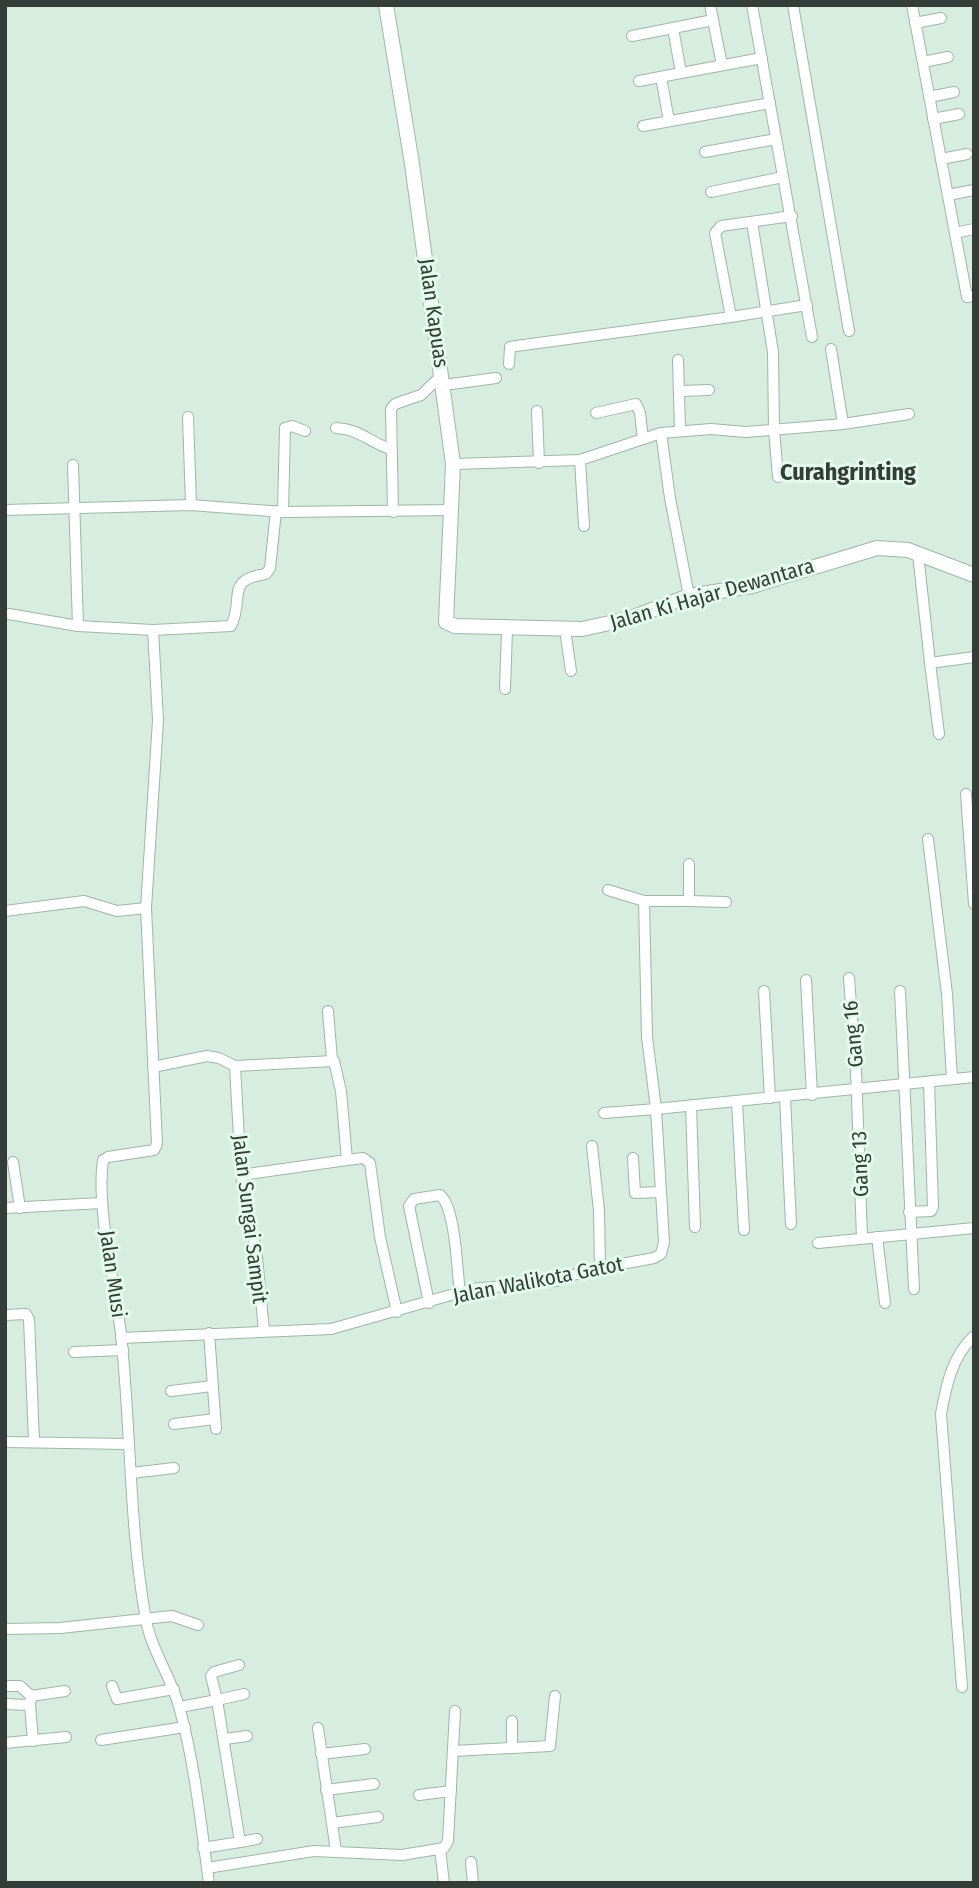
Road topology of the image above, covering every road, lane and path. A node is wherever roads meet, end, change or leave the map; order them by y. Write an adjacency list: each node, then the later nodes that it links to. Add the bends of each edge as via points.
1 (386, 5): 49 (main road, Jalan Kapuas)
2 (710, 5): 7 (street)
3 (752, 5): 12 (street)
4 (793, 5): 43 (street)
5 (912, 5): 8 (street)
6 (941, 18): 8 (street)
7 (713, 20): 9 (street); 14 (street)
8 (915, 23): 13 (street)
9 (673, 28): 10 (street); 15 (street)
10 (632, 36)
11 (948, 57): 13 (street)
12 (762, 58): 14 (street); 20 (street)
13 (923, 62): 19 (street)
14 (722, 65): 15 (street)
15 (681, 73): 16 (street)
16 (661, 77): 17 (street); 23 (street)
17 (639, 81)
18 (954, 92): 19 (street)
19 (929, 97): 22 (street)
20 (770, 103): 23 (street); 25 (street)
21 (959, 114): 22 (street)
22 (933, 119): 28 (street)
23 (669, 121): 24 (street)
24 (643, 126)
25 (776, 139): 26 (street); 29 (street)
26 (705, 152)
27 (967, 155): 28 (street)
28 (941, 159): 32 (street)
29 (783, 177): 31 (street); 33 (street)
30 (974, 190): 32 (street)
31 (711, 192)
32 (948, 195): 36 (street)
33 (792, 216): 34 (street); 40 (street)
34 (752, 222): 41 (street); 42 (street, via 721,226 715,233)
35 (974, 229): 36 (street)
36 (955, 233): 38 (street)
37 (974, 263): 38 (street)
38 (961, 265): 39 (street, via 967,297)
39 (974, 296)
40 (807, 305): 41 (street); 44 (street)
41 (768, 312): 42 (street); 59 (street)
42 (732, 317): 47 (street, via 510,347)
43 (849, 331)
44 (812, 337)
45 (831, 349): 56 (street)
46 (678, 360): 51 (street)
47 (509, 365)
48 (496, 378): 49 (street)
49 (440, 381): 63 (street, via 391,409); 66 (main road, Jalan Kapuas)
50 (709, 390): 51 (street)
51 (680, 391): 58 (street)
52 (537, 411): 65 (street)
53 (596, 412): 62 (street, via 636,404)
54 (909, 414): 56 (street)
55 (188, 417): 69 (street)
56 (843, 424): 59 (street)
57 (336, 428): 63 (street, via 355,429)
58 (680, 430): 59 (street); 61 (street)
59 (774, 430): 68 (street)
60 (305, 431): 73 (street, via 285,428)
61 (661, 433): 62 (street); 78 (street)
62 (643, 439): 64 (street)
63 (390, 449): 74 (street)
64 (580, 460): 65 (street); 75 (street)
65 (539, 463): 66 (street)
66 (453, 464): 72 (main road, Jalan Kapuas)
67 (73, 465): 70 (street)
68 (778, 477)
69 (191, 505): 70 (street); 73 (street)
70 (75, 507): 71 (street); 81 (street)
71 (5, 510)
72 (449, 510): 74 (street); 80 (main road, Jalan Kapuas)
73 (279, 511): 74 (street); 84 (street, via 270,568 239,584 232,626)
74 (393, 512)
75 (584, 526)
76 (918, 554): 77 (main road, Jalan Ki Hajar Dewantara); 78 (main road, Jalan Ki Hajar Dewantara, via 877,548 744,588); 86 (street)
77 (974, 575)
78 (689, 596): 83 (main road, Jalan Ki Hajar Dewantara, via 618,622)
79 (9, 614): 81 (street)
80 (446, 622): 82 (main road, Jalan Ki Hajar Dewantara)
81 (78, 626): 84 (street)
82 (507, 628): 83 (main road, Jalan Ki Hajar Dewantara); 88 (street)
83 (565, 629): 87 (street)
84 (153, 630): 98 (street, Jalan Musi, via 158,720)
85 (974, 657): 86 (street)
86 (930, 663): 89 (street)
87 (571, 671)
88 (506, 689)
89 (939, 734)
90 (966, 794): 97 (street)
91 (928, 839): 109 (street)
92 (689, 864): 95 (street)
93 (608, 890): 94 (street)
94 (644, 901): 95 (street); 118 (street, Jalan Walikota Gatot, via 647,1037)
95 (689, 901): 96 (street)
96 (726, 902)
97 (974, 904)
98 (146, 908): 99 (street, via 117,911 84,901); 107 (street, Jalan Musi)
99 (5, 911)
100 (849, 978): 112 (street, Gang 16)
101 (806, 980): 113 (street)
102 (764, 991): 115 (street)
103 (900, 991): 111 (street)
104 (328, 1011): 105 (street)
105 (332, 1060): 106 (street); 122 (street, via 341,1091)
106 (235, 1066): 107 (street, via 207,1056); 124 (street, Jalan Sungai Sampit)
107 (153, 1067): 126 (street, Jalan Musi, via 157,1144 154,1150 103,1160)
108 (974, 1077): 109 (street)
109 (952, 1079): 110 (street)
110 (929, 1082): 111 (street); 129 (street, via 933,1207 931,1211)
111 (902, 1086): 112 (street); 129 (street)
112 (857, 1090): 113 (street); 136 (street, Gang 13)
113 (812, 1095): 114 (street)
114 (785, 1097): 115 (street); 130 (street)
115 (770, 1098): 116 (street)
116 (737, 1102): 117 (street); 133 (street)
117 (691, 1105): 118 (street); 131 (street)
118 (656, 1110): 119 (street); 125 (street, Jalan Walikota Gatot)
119 (604, 1113)
120 (592, 1146): 138 (street)
121 (633, 1158): 125 (street, via 635,1194)
122 (346, 1160): 124 (street); 143 (street, via 363,1158 370,1163)
123 (13, 1162): 128 (street)
124 (241, 1175): 145 (street, Jalan Sungai Sampit, via 257,1257)
125 (660, 1192): 138 (street, Jalan Walikota Gatot, via 661,1254)
126 (102, 1203): 128 (street); 148 (street, Jalan Musi)
127 (5, 1208): 128 (street)
128 (20, 1208)
129 (909, 1212): 134 (street)
130 (791, 1224)
131 (695, 1227)
132 (974, 1228): 134 (street)
133 (744, 1230)
134 (911, 1233): 135 (street); 139 (street)
135 (877, 1237): 136 (street); 142 (street)
136 (862, 1238): 137 (street)
137 (818, 1243)
138 (600, 1268): 140 (street, Jalan Walikota Gatot, via 556,1281)
139 (914, 1289)
140 (460, 1293): 141 (street, Jalan Walikota Gatot); 141 (street, via 445,1199 440,1195 414,1199 409,1206)
141 (429, 1303): 143 (street, Jalan Walikota Gatot)
142 (885, 1303)
143 (397, 1312): 145 (street, Jalan Walikota Gatot, via 331,1329)
144 (5, 1315): 154 (street, via 26,1314 29,1319)
145 (264, 1331): 146 (street, Jalan Walikota Gatot)
146 (209, 1333): 148 (street, Jalan Walikota Gatot); 151 (street)
147 (974, 1336): 165 (street, via 964,1345 947,1379 941,1413)
148 (121, 1338): 149 (street, Jalan Musi)
149 (122, 1350): 150 (street); 156 (street, Jalan Musi)
150 (74, 1352)
151 (212, 1386): 152 (street); 153 (street, via 215,1424)
152 (171, 1391)
153 (174, 1424)
154 (34, 1441): 155 (street); 156 (street)
155 (5, 1442)
156 (127, 1444): 158 (street, Jalan Musi)
157 (174, 1468): 158 (street)
158 (131, 1473): 159 (street, Jalan Musi)
159 (146, 1620): 160 (street, via 172,1616); 161 (street); 166 (street, Jalan Musi)
160 (198, 1625)
161 (5, 1629)
162 (239, 1665): 170 (street, via 212,1674)
163 (5, 1686): 171 (street, via 20,1686)
164 (111, 1686): 166 (street, via 117,1699)
165 (962, 1687)
166 (174, 1689): 173 (street, Jalan Musi)
167 (65, 1691): 171 (street)
168 (244, 1694): 170 (street)
169 (555, 1696): 184 (street, via 552,1743)
170 (217, 1700): 173 (street); 181 (street)
171 (31, 1701): 172 (street); 182 (street)
172 (5, 1704)
173 (180, 1707): 176 (street, Jalan Musi)
174 (455, 1711): 186 (street)
175 (512, 1721): 184 (street)
176 (185, 1727): 180 (street); 196 (street, Jalan Musi)
177 (318, 1728): 187 (street)
178 (247, 1736): 181 (street)
179 (66, 1737): 182 (street)
180 (101, 1740)
181 (225, 1740): 195 (street)
182 (33, 1741): 183 (street)
183 (5, 1743)
184 (512, 1748): 186 (street)
185 (365, 1749): 187 (street)
186 (453, 1751): 190 (street)
187 (321, 1754): 189 (street)
188 (374, 1784): 189 (street)
189 (326, 1790): 193 (street)
190 (451, 1791): 191 (street); 197 (street, via 448,1841)
191 (419, 1795)
192 (378, 1817): 193 (street)
193 (332, 1823): 198 (street)
194 (257, 1839): 195 (street)
195 (240, 1842): 196 (street)
196 (203, 1848): 200 (street, Jalan Musi)
197 (440, 1849): 198 (street, via 402,1856); 202 (street)
198 (336, 1851): 200 (street)
199 (471, 1862): 203 (street)
200 (207, 1868): 201 (street, Jalan Musi)
201 (209, 1883)
202 (444, 1883)
203 (473, 1883)

